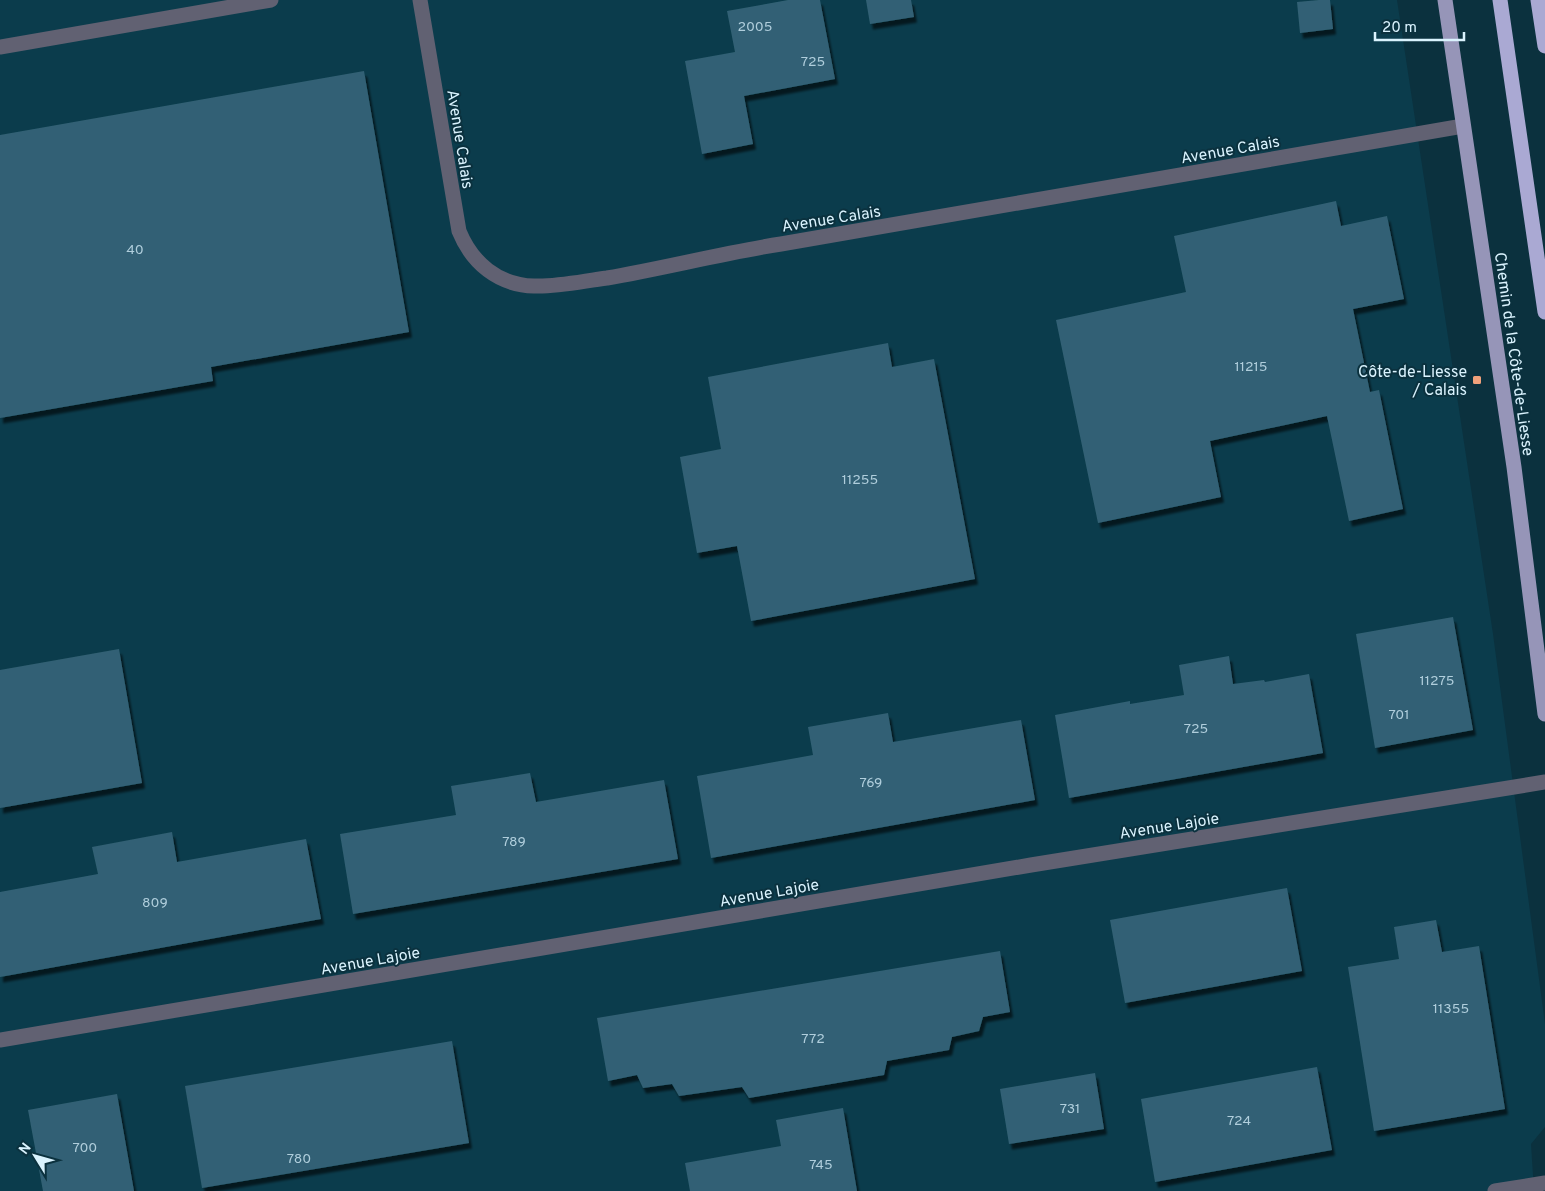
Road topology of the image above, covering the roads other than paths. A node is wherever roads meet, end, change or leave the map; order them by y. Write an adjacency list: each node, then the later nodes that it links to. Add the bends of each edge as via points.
1 (271, 0): 7 (street)
2 (420, 0): 8 (street, Avenue Calais, via 459,231 477,262 494,276 514,284 564,285 727,253)
3 (1445, 0): 8 (main road, Chemin de la Côte-de-Liesse)
4 (1500, 0): 9 (highway)
5 (1538, 0): 6 (highway)
6 (1545, 46)
7 (0, 47)
8 (1464, 126): 10 (main road, Chemin de la Côte-de-Liesse, via 1514,467)
9 (1545, 312)
10 (1545, 714)
11 (1545, 782): 12 (street, Avenue Lajoie, via 1084,856)
12 (0, 1040)
13 (1545, 1183): 14 (street)
14 (1495, 1191)

